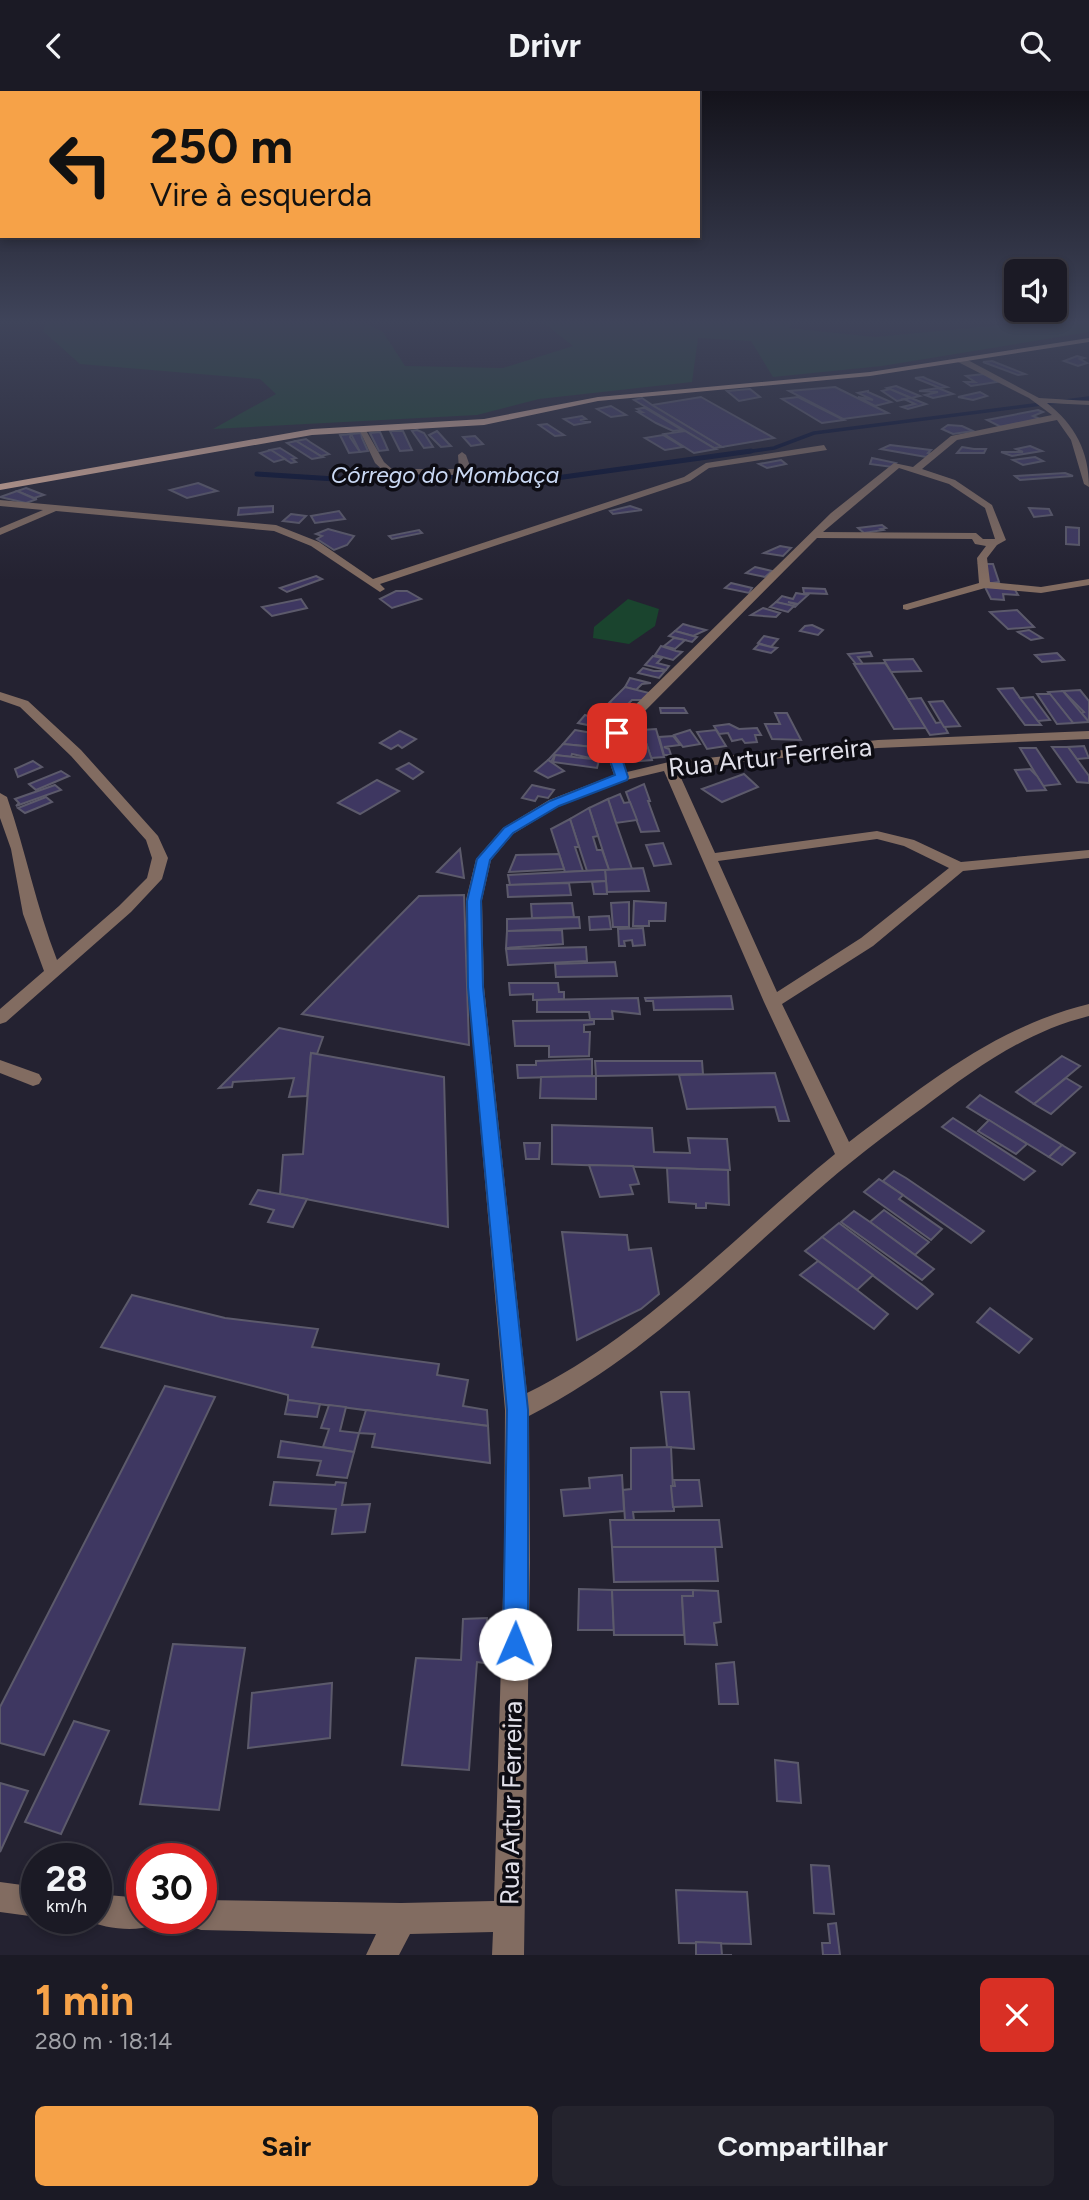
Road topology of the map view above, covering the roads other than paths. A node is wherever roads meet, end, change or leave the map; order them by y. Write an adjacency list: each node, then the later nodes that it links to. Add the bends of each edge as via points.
1 (560, 407): 4 (main road, via 484,422)
2 (1044, 407): 3 (street)
3 (1057, 417): 7 (street, via 954,438); 8 (street, via 1079,449)
4 (361, 429): 6 (street, via 390,473 461,472 466,468); 9 (main road, via 295,435)
5 (824, 448): 11 (street, via 706,466 687,479 377,586 293,533 243,523)
6 (462, 455)
7 (915, 470): 13 (street, via 897,465); 14 (street, via 952,482 989,507 1000,540)
8 (1089, 484)
9 (0, 487)
10 (0, 503): 11 (street)
11 (57, 507): 12 (street)
12 (0, 532)
13 (813, 535): 14 (street, via 976,536 979,542); 21 (street, via 617,733 611,746)
14 (993, 543): 16 (street, via 982,558)
15 (1089, 582): 16 (street, via 1041,590)
16 (985, 585): 17 (street)
17 (907, 607)
18 (0, 696): 26 (street, via 24,704 76,753 153,839 160,858 154,880)
19 (1089, 735): 20 (street, Rua Artur Ferreira, via 878,744)
20 (669, 766): 21 (street, Rua Artur Ferreira); 24 (street)
21 (622, 777): 33 (street, Rua Artur Ferreira, via 554,803 508,831 484,859 474,901 476,987)
22 (0, 797): 26 (street, via 18,849 31,914)
23 (1089, 854): 25 (street)
24 (709, 858): 25 (street, via 877,835 909,843); 27 (street)
25 (959, 867): 27 (street, via 867,942)
26 (53, 972): 29 (street)
27 (773, 1002): 32 (street)
28 (1089, 1010): 32 (street, via 1009,1037)
29 (0, 1018)
30 (0, 1066): 31 (street)
31 (33, 1079)
32 (845, 1155): 33 (street, via 677,1308 555,1394)
33 (517, 1410): 37 (street, Rua Artur Ferreira)
34 (0, 1897): 35 (street)
35 (21, 1900)
36 (217, 1915): 38 (street)
37 (509, 1916): 38 (street); 40 (street, Rua Artur Ferreira)
38 (401, 1919): 39 (street)
39 (382, 1955)
40 (508, 1955)

